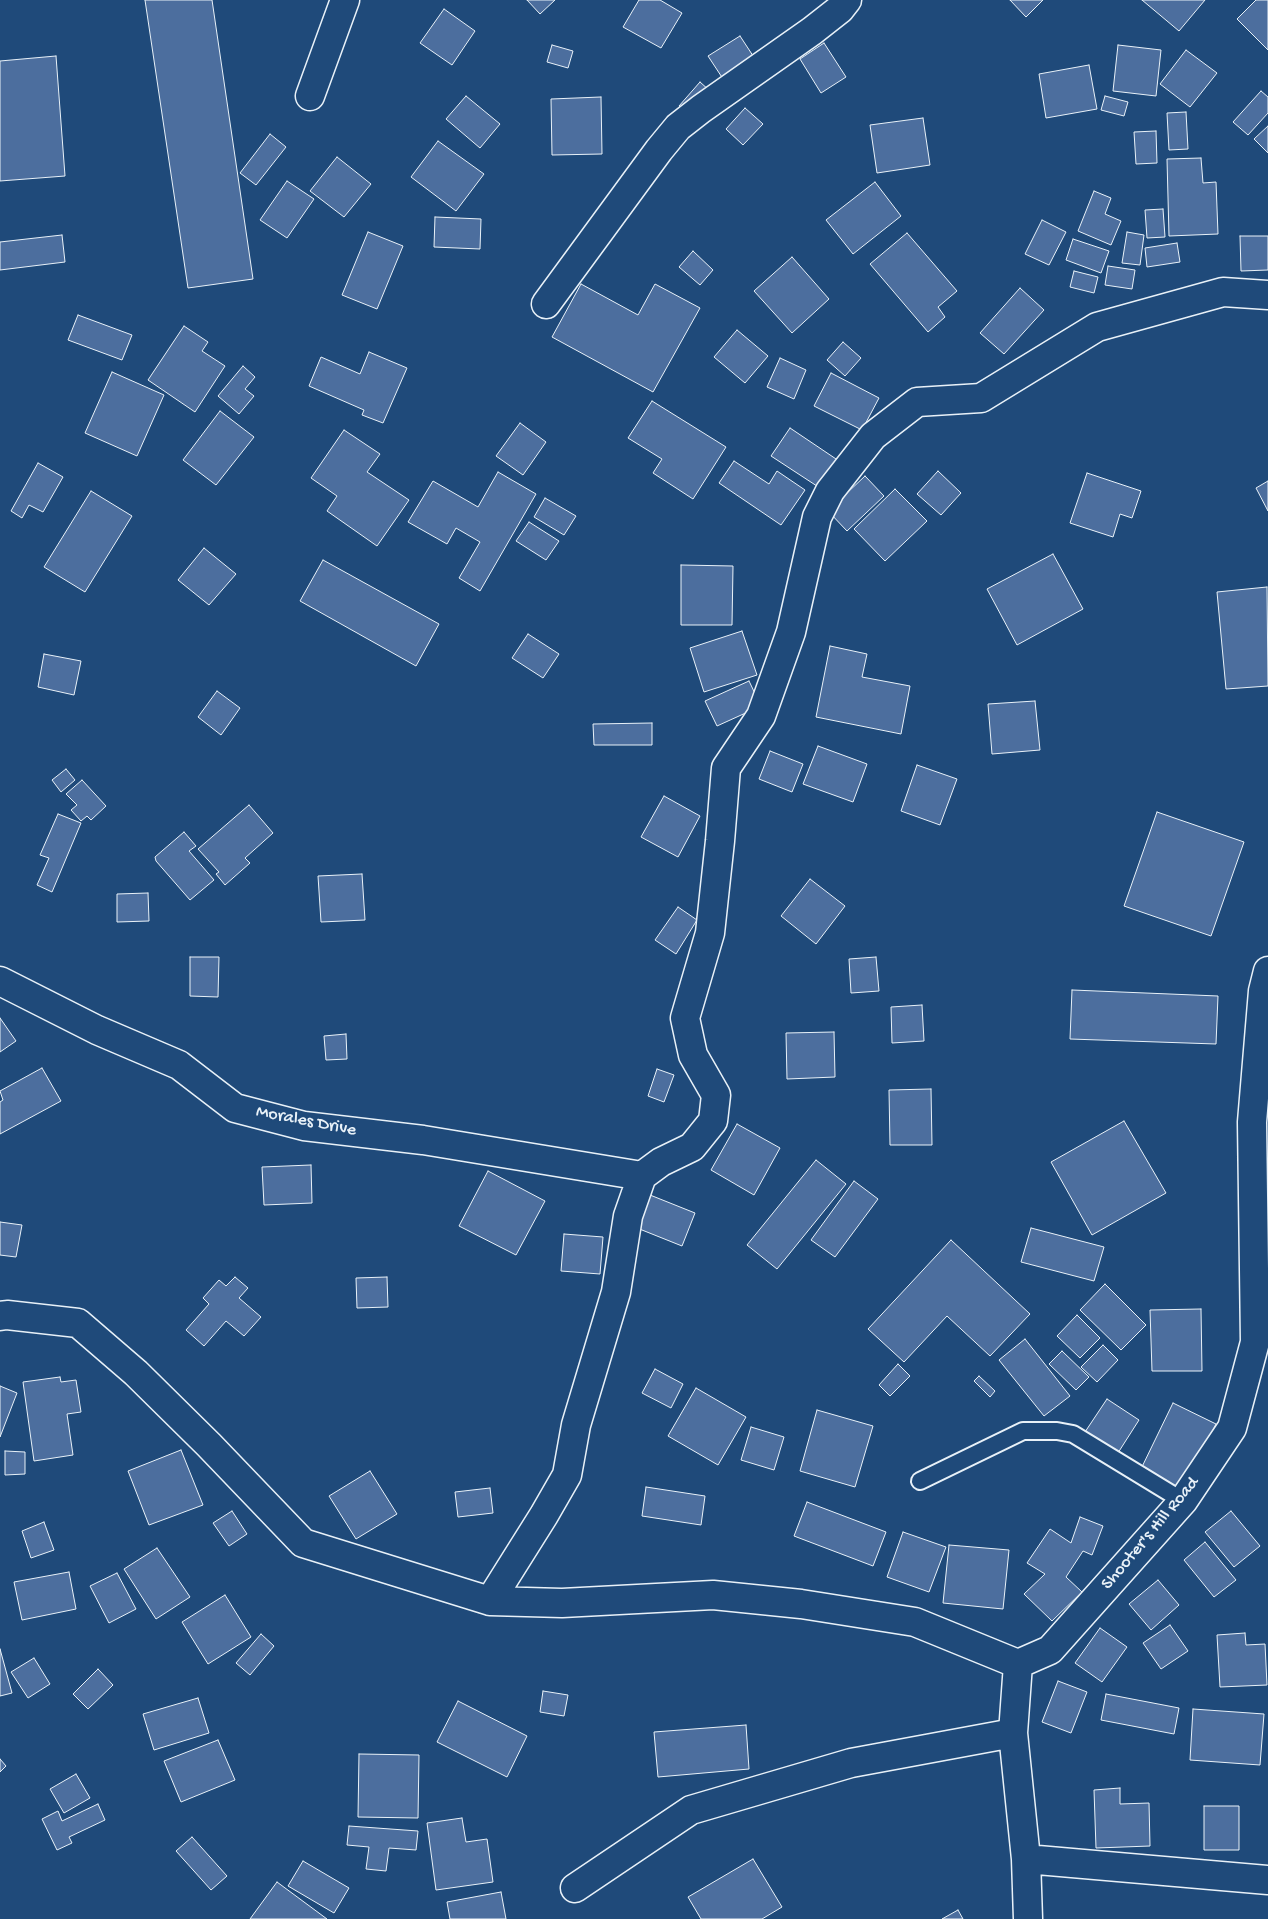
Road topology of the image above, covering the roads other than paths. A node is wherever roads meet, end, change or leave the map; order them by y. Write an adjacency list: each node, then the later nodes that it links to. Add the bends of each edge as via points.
1 (345, 0): 3 (street)
2 (847, 0): 5 (street, via 812,31 678,127)
3 (310, 96)
4 (1268, 295): 9 (street, via 1223,292 1097,327 980,398 918,402 873,436 830,491 817,517 791,632 761,716 726,768 710,932 685,1018 693,1055 716,1095 713,1121 692,1147 661,1162)
5 (546, 304)
6 (1268, 971): 8 (street, Shooter's Hill Road, via 1263,991)
7 (0, 981): 9 (street, Morales Drive, via 96,1030 179,1065 235,1108 304,1126 423,1140)
8 (1260, 1122): 12 (street, Shooter's Hill Road, via 1255,1342 1232,1428)
9 (642, 1176): 13 (street, via 628,1216 616,1292 576,1425 567,1475)
10 (0, 1316): 13 (street, via 78,1323 143,1380 303,1543)
11 (920, 1481): 12 (lane, via 1023,1431 1056,1432 1073,1434)
12 (1183, 1501): 14 (street, Shooter's Hill Road, via 1050,1650)
13 (490, 1601): 14 (street, via 562,1603 713,1595 801,1604 915,1622)
14 (1018, 1664): 15 (street)
15 (1013, 1733): 16 (street); 18 (street, via 851,1763 691,1810)
16 (1026, 1859): 17 (street); 19 (street)
17 (1268, 1880)
18 (575, 1888)
19 (1028, 1919)

